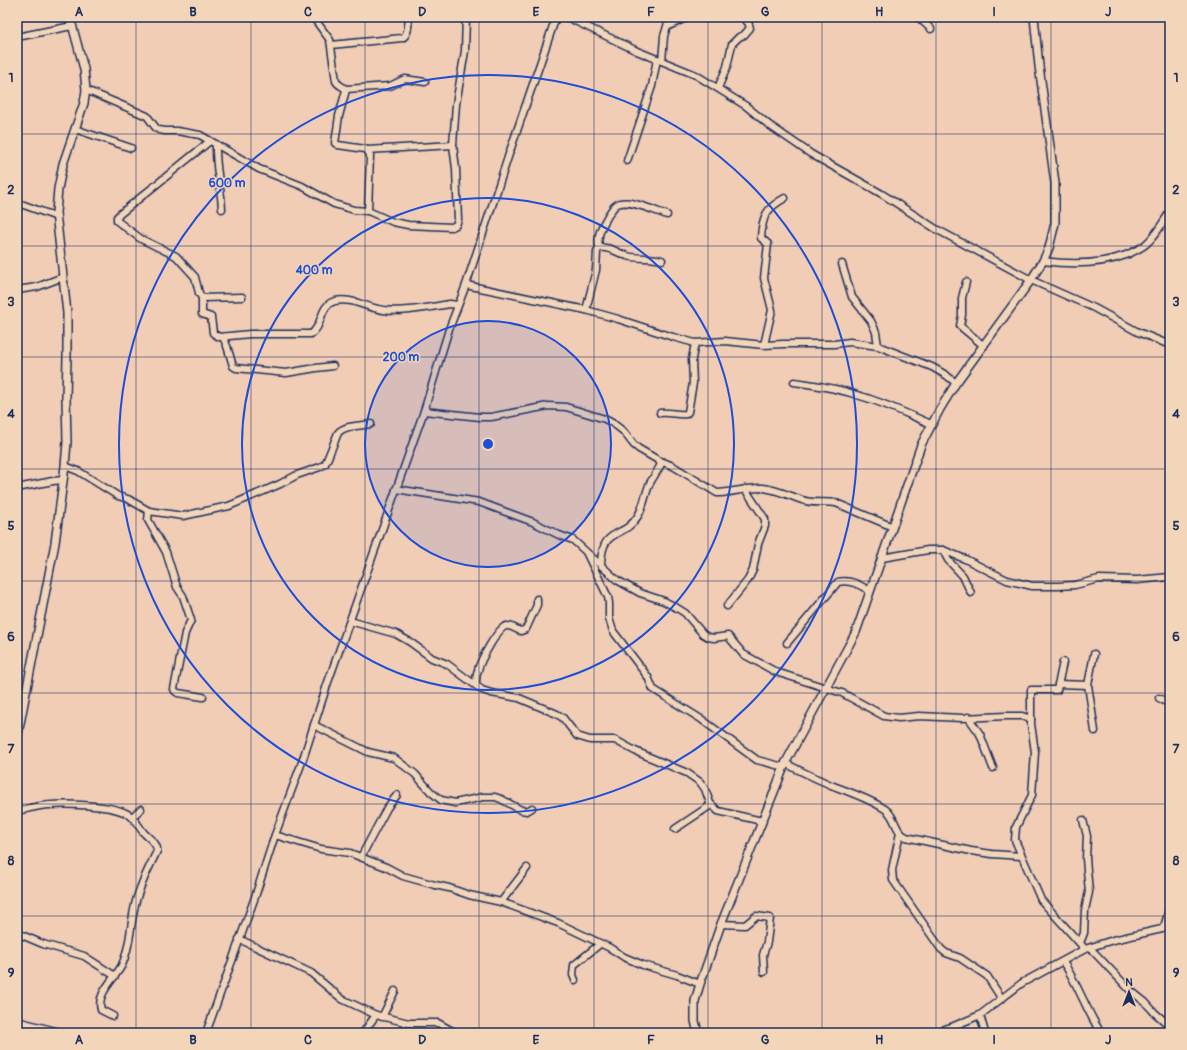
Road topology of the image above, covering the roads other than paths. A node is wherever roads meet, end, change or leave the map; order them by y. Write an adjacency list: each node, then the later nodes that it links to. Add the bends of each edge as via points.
1 (70, 17): 12 (main road)
2 (313, 17): 16 (street, via 328,36)
3 (409, 17): 16 (street, via 407,33 402,38)
4 (466, 17): 24 (street, via 465,51 456,104)
5 (556, 17): 42 (street)
6 (567, 17): 17 (street)
7 (670, 17): 13 (street)
8 (688, 17): 13 (street)
9 (918, 17): 14 (street)
10 (1034, 17): 37 (main road, via 1056,204 1053,236)
11 (745, 20): 19 (street, via 750,28 732,44 727,67)
12 (72, 26): 15 (street); 21 (main road, via 84,69)
13 (667, 26): 17 (street)
14 (931, 29)
15 (17, 37)
16 (331, 45): 20 (street, via 336,81)
17 (660, 60): 19 (street, via 696,75); 27 (street)
18 (425, 82): 20 (street, via 405,79 390,86)
19 (718, 88): 40 (street, via 811,154 936,228)
20 (346, 89): 26 (street, via 338,116 335,143)
21 (86, 90): 22 (main road); 23 (street, via 147,116 159,130 200,135)
22 (75, 129): 25 (street); 34 (main road, via 63,164 58,189)
23 (213, 142): 30 (street, via 222,193); 31 (street, via 259,169 302,186 334,204); 45 (street, via 117,218 119,223 141,240 176,256 195,277)
24 (453, 145): 26 (street); 31 (street, via 458,212 456,225 408,225 393,222)
25 (131, 148)
26 (368, 150): 31 (street)
27 (626, 161)
28 (785, 198): 50 (street, via 773,205 764,215 762,227 761,238 768,244 764,278 772,310)
29 (17, 204): 34 (street)
30 (222, 209)
31 (368, 211)
32 (1170, 212): 37 (street, via 1154,235 1138,250 1092,264)
33 (667, 215): 35 (street, via 627,202 618,204 612,209 598,236)
34 (57, 217): 39 (main road)
35 (600, 248): 36 (street, via 636,258); 47 (street, via 597,252 596,270)
36 (662, 260)
37 (1043, 261): 40 (main road)
38 (842, 264): 52 (street, via 852,296 876,332)
39 (63, 277): 43 (street, via 37,287); 62 (main road, via 67,313)
40 (1031, 280): 51 (street); 53 (main road)
41 (966, 282): 53 (street, via 960,326)
42 (466, 285): 46 (street); 47 (street)
43 (17, 290)
44 (242, 297): 45 (street)
45 (202, 298): 48 (street, via 202,314 211,317 213,333 217,337)
46 (458, 305): 48 (street, via 391,311 353,302 335,301 325,309 316,330 310,334 250,334); 57 (street)
47 (586, 310): 49 (street)
48 (223, 337): 54 (street, via 234,368 286,372)
49 (695, 342): 50 (street, via 725,341); 58 (street, via 692,359 693,383 688,412 683,415)
50 (764, 345): 52 (street, via 850,342)
51 (1170, 345)
52 (878, 346): 56 (street, via 932,367)
53 (984, 346): 56 (main road)
54 (333, 366)
55 (794, 382): 60 (street, via 856,394)
56 (956, 384): 60 (main road)
57 (424, 411): 61 (street, via 491,417 548,406 566,407 614,424 639,449); 65 (street)
58 (660, 413)
59 (370, 424): 67 (street, via 340,430 325,464 320,467 229,506 183,516)
60 (931, 424): 68 (main road, via 921,445)
61 (662, 462): 66 (street, via 717,493); 72 (street, via 650,484 638,516 630,526 615,533 604,546)
62 (65, 466): 63 (main road); 67 (street)
63 (63, 480): 64 (street); 93 (main road, via 54,543)
64 (17, 487)
65 (396, 489): 70 (street, via 467,499 489,505 573,540); 78 (street)
66 (745, 489): 68 (street, via 766,488 808,502 836,503); 77 (street, via 765,519 765,526 758,544 753,570)
67 (149, 511): 86 (street, via 148,520 170,560 177,587 183,596 191,620 184,633 174,689 178,693)
68 (893, 527): 71 (main road)
69 (943, 550): 71 (street); 73 (street, via 1007,580 1032,586 1058,586 1100,579); 75 (street, via 948,560 963,576)
70 (586, 553): 72 (street); 94 (street, via 608,597 609,618 613,631 648,677 653,689 701,719 757,760)
71 (882, 558): 74 (main road)
72 (601, 564): 85 (street, via 626,586 681,610 703,634 714,638 728,636 743,654 776,672)
73 (1170, 578)
74 (870, 591): 79 (street, via 849,581 838,582); 85 (main road, via 856,632)
75 (971, 593)
76 (537, 600): 83 (street, via 526,629 521,631 506,626 500,631 482,659 477,671)
77 (727, 606)
78 (350, 621): 83 (street, via 396,634 432,658 447,664); 91 (street)
79 (787, 643)
80 (1094, 654): 84 (street)
81 (1063, 662): 82 (street)
82 (1058, 684): 84 (street); 90 (street, via 1057,690 1031,690)
83 (476, 685): 97 (street, via 491,694 519,698 557,714 582,739 615,740 687,773 700,782)
84 (1088, 685): 92 (street)
85 (826, 688): 89 (street, via 842,693 890,717); 94 (main road)
86 (203, 697)
87 (1159, 698): 88 (street)
88 (1170, 704)
89 (968, 718): 90 (street, via 1022,716); 95 (street, via 980,734)
90 (1031, 719): 107 (street, via 1035,747 1032,794 1015,834)
91 (314, 725): 98 (street, via 368,752 394,758 415,774 441,800 455,803 495,797 521,810 527,811); 106 (street)
92 (1095, 731)
93 (17, 739)
94 (785, 765): 103 (main road); 105 (street, via 854,793 886,810)
95 (993, 768)
96 (397, 795): 108 (street, via 387,808)
97 (711, 805): 103 (street, via 723,813); 104 (street)
98 (532, 808)
99 (141, 809): 101 (street)
100 (17, 811): 101 (street, via 36,807 87,805 115,809)
101 (132, 817): 122 (street, via 157,848 135,904 127,954)
102 (1083, 820): 117 (street, via 1087,836 1089,892 1084,933)
103 (762, 821): 112 (main road)
104 (675, 829)
105 (900, 833): 107 (street, via 906,837 971,851); 126 (street, via 892,870 893,880 941,949 987,976)
106 (275, 835): 108 (street, via 321,849); 116 (street)
107 (1021, 856): 117 (street, via 1041,900)
108 (361, 857): 110 (street, via 403,876 450,888 469,896)
109 (528, 868): 110 (street)
110 (501, 902): 118 (street, via 558,923)
111 (1170, 906): 114 (street)
112 (721, 924): 121 (street, via 745,925 756,916 770,918 763,955); 124 (main road)
113 (1170, 927): 114 (street)
114 (1162, 929): 119 (street, via 1113,940)
115 (17, 933): 122 (street, via 84,956)
116 (239, 939): 129 (street, via 311,973 342,999); 133 (street)
117 (1080, 943): 119 (street)
118 (600, 944): 123 (street, via 574,965); 124 (street, via 624,958)
119 (1088, 949): 120 (street); 131 (street)
120 (1063, 962): 126 (street, via 1022,983); 139 (street)
121 (764, 972)
122 (115, 976): 128 (street, via 106,988 100,1005 101,1010)
123 (575, 980)
124 (700, 984): 136 (main road, via 694,1011)
125 (395, 991): 129 (street)
126 (1002, 999): 127 (street)
127 (980, 1015): 137 (street, via 936,1032); 138 (street)
128 (113, 1016)
129 (379, 1016): 134 (street); 135 (street, via 409,1023 438,1023)
130 (17, 1021): 132 (street)
131 (1170, 1026)
132 (56, 1030)
133 (206, 1033)
134 (363, 1033)
135 (456, 1033)
136 (698, 1033)
137 (923, 1033)
138 (985, 1033)
139 (1101, 1033)

